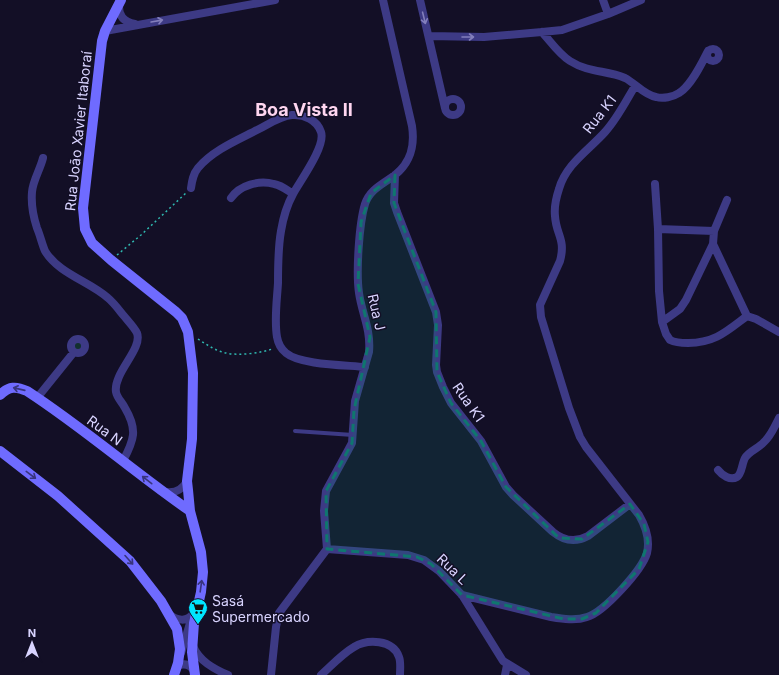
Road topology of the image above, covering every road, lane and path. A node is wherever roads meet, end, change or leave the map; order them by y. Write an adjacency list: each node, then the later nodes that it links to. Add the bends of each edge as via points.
1 (276, 0): 8 (street, one-way to 1)
2 (383, 0): 16 (street, Rua J, via 413,134 412,151)
3 (420, 0): 11 (street, one-way to 11)
4 (603, 0): 7 (street)
5 (641, 0): 7 (street)
6 (120, 1): 8 (street, via 119,12 122,18); 9 (street, Rua João Xavier Itaboraí)
7 (608, 14): 10 (street, via 562,30)
8 (138, 25): 9 (street)
9 (105, 31): 25 (street, Rua João Xavier Itaboraí, via 83,213 85,230 92,243)
10 (542, 32): 11 (street, one-way to 10, via 484,37); 13 (street, via 560,52 579,66 616,75)
11 (429, 36): 14 (street)
12 (708, 51): 13 (street, via 687,87 680,93 656,98)
13 (635, 86): 43 (street, Rua K1, via 609,128 568,170 562,180 554,210 562,242 562,255 539,308 578,433)
14 (445, 108)
15 (42, 158): 39 (street, via 33,184 31,203 45,250 55,263 109,299 137,334 135,346 116,386 118,397 134,428 132,444)
16 (395, 175): 32 (street, Rua J, via 371,193 361,222 358,284 370,338 370,352); 43 (street, Rua K1, via 394,203 438,318 436,365 440,380 451,402 481,441 506,487 559,538 570,541 588,536)
17 (655, 184): 22 (street)
18 (191, 188): 19 (street, via 197,169 214,154 278,120 297,115 312,120 321,130 322,137 310,168); 25 (path)
19 (293, 194): 20 (street, via 275,184 261,183 238,189); 30 (street, via 283,220 280,240 276,328)
20 (231, 198)
21 (727, 200): 23 (street)
22 (658, 229): 23 (street); 27 (street)
23 (714, 231): 24 (street)
24 (713, 244): 26 (street); 27 (street, via 686,300 680,309)
25 (111, 260): 29 (street, Rua João Xavier Itaboraí, via 176,312 185,324)
26 (747, 316): 27 (street, via 713,340 695,343 670,340); 28 (street)
27 (662, 322)
28 (779, 332)
29 (189, 336): 30 (path, via 226,353 260,352); 41 (street, Rua João Xavier Itaboraí, via 193,373 192,439)
30 (280, 346): 32 (street, via 286,354 301,360)
31 (74, 352): 34 (street)
32 (365, 367): 37 (street, Rua J, via 355,400)
33 (0, 396): 34 (street, Rua N, one-way to 33, via 15,387 9,388)
34 (37, 398): 39 (street, Rua N)
35 (779, 418): 40 (street, via 764,442 747,455 737,477 725,477)
36 (295, 432): 37 (lane)
37 (353, 435): 45 (street, Rua J, via 349,450 326,491 324,511)
38 (0, 452): 49 (street, one-way to 49, via 58,496 122,553)
39 (123, 461): 42 (street, Rua N, one-way to 39)
40 (718, 470)
41 (187, 481): 42 (street, via 184,487 177,491); 44 (street, Rua João Xavier Itaboraí)
42 (160, 490): 44 (street, Rua N)
43 (630, 504): 46 (street, Rua K1, via 640,515 647,534 644,562 614,597 589,617 564,619)
44 (190, 511): 47 (street, Rua João Xavier Itaboraí, one-way to 44, via 202,563)
45 (327, 549): 46 (street, Rua L, via 417,557 431,564); 56 (street, via 279,613)
46 (462, 595): 52 (street, Rua L)
47 (198, 602): 48 (street); 50 (street, Rua João Xavier Itaboraí)
48 (193, 614): 49 (street, via 183,620); 50 (street)
49 (170, 616): 50 (street); 53 (street, via 179,635)
50 (190, 646): 51 (street); 53 (street); 54 (street, Rua João Xavier Itaboraí); 54 (street)
51 (206, 663): 54 (street, via 198,664); 55 (street)
52 (505, 663): 59 (street); 60 (street)
53 (177, 665): 54 (street, via 186,664)
54 (194, 671)
55 (228, 675)
56 (271, 675)
57 (321, 675): 58 (street, via 349,650 361,644 375,642 388,644 397,652)
58 (400, 675)
59 (505, 675)
60 (526, 675)

